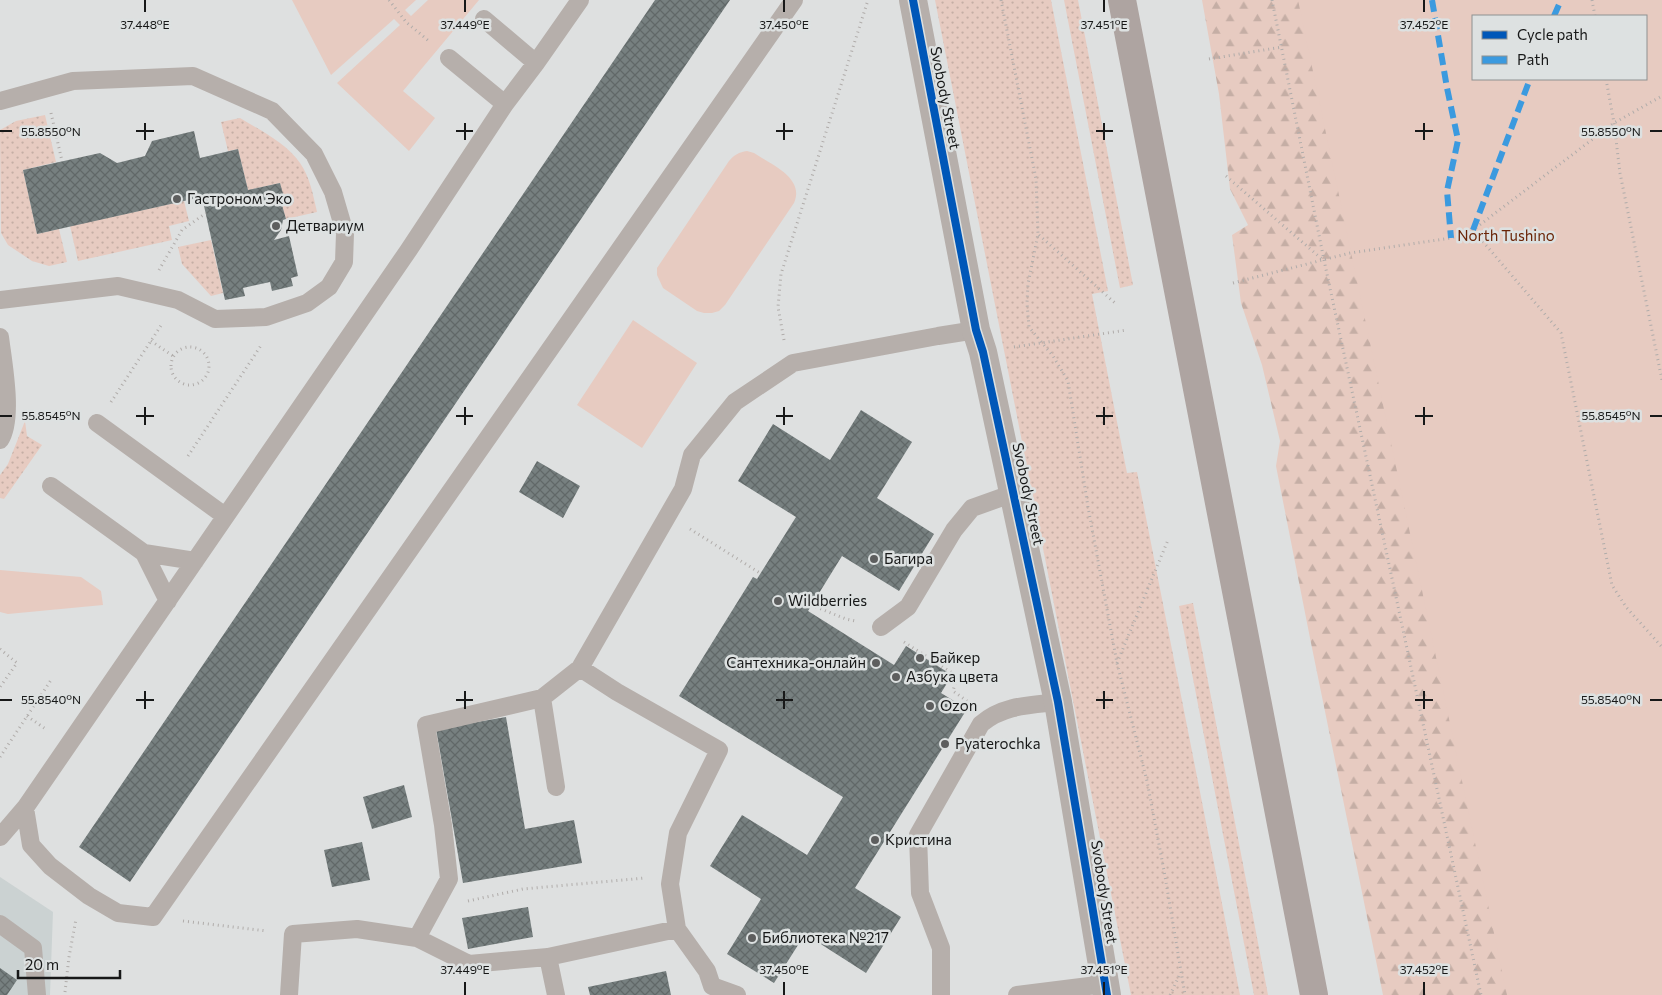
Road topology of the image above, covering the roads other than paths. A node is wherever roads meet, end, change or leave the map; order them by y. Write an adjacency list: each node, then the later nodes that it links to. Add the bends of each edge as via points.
1 (580, 0): 7 (lane)
2 (794, 0): 26 (lane, via 153,917 118,913 89,896 50,866 31,845)
3 (912, 0): 11 (street, Svobody Street)
4 (1122, 0): 40 (main road)
5 (484, 20): 7 (lane)
6 (449, 58): 9 (lane)
7 (536, 63): 9 (lane)
8 (0, 101): 10 (lane, via 73,81 193,76 272,111 314,154 333,192 345,233 344,262 329,287 307,303 266,317 215,318 178,300 118,286)
9 (505, 104): 17 (lane)
10 (0, 300)
11 (976, 330): 16 (street, Svobody Street, via 984,352); 22 (lane, via 794,364 735,402 692,455 683,489)
12 (0, 338): 14 (lane, via 7,405 4,434)
13 (97, 423): 17 (lane)
14 (0, 440)
15 (51, 486): 18 (lane)
16 (1014, 492): 21 (lane, via 972,508 954,530 908,607); 24 (street, Svobody Street)
17 (225, 516): 19 (lane)
18 (144, 553): 19 (lane); 20 (lane)
19 (195, 561): 20 (lane)
20 (168, 601): 26 (lane)
21 (881, 627)
22 (580, 668): 23 (lane); 29 (lane, via 719,750 678,833 670,884)
23 (542, 698): 25 (lane); 30 (lane, via 426,725 449,879)
24 (1058, 702): 33 (street, Svobody Street); 38 (lane, via 1012,708 990,716 980,724 918,836 920,894 941,948)
25 (556, 787)
26 (25, 808): 27 (lane)
27 (0, 837)
28 (0, 924): 34 (lane, via 34,948)
29 (677, 929): 31 (lane); 32 (lane, via 707,971)
30 (417, 938): 31 (lane, via 469,964); 35 (lane, via 357,929 292,934)
31 (548, 957): 36 (lane)
32 (713, 990): 37 (lane)
33 (1106, 990): 39 (lane)
34 (37, 995)
35 (289, 995)
36 (556, 995)
37 (736, 995)
38 (941, 995)
39 (1017, 995)
40 (1314, 995)

